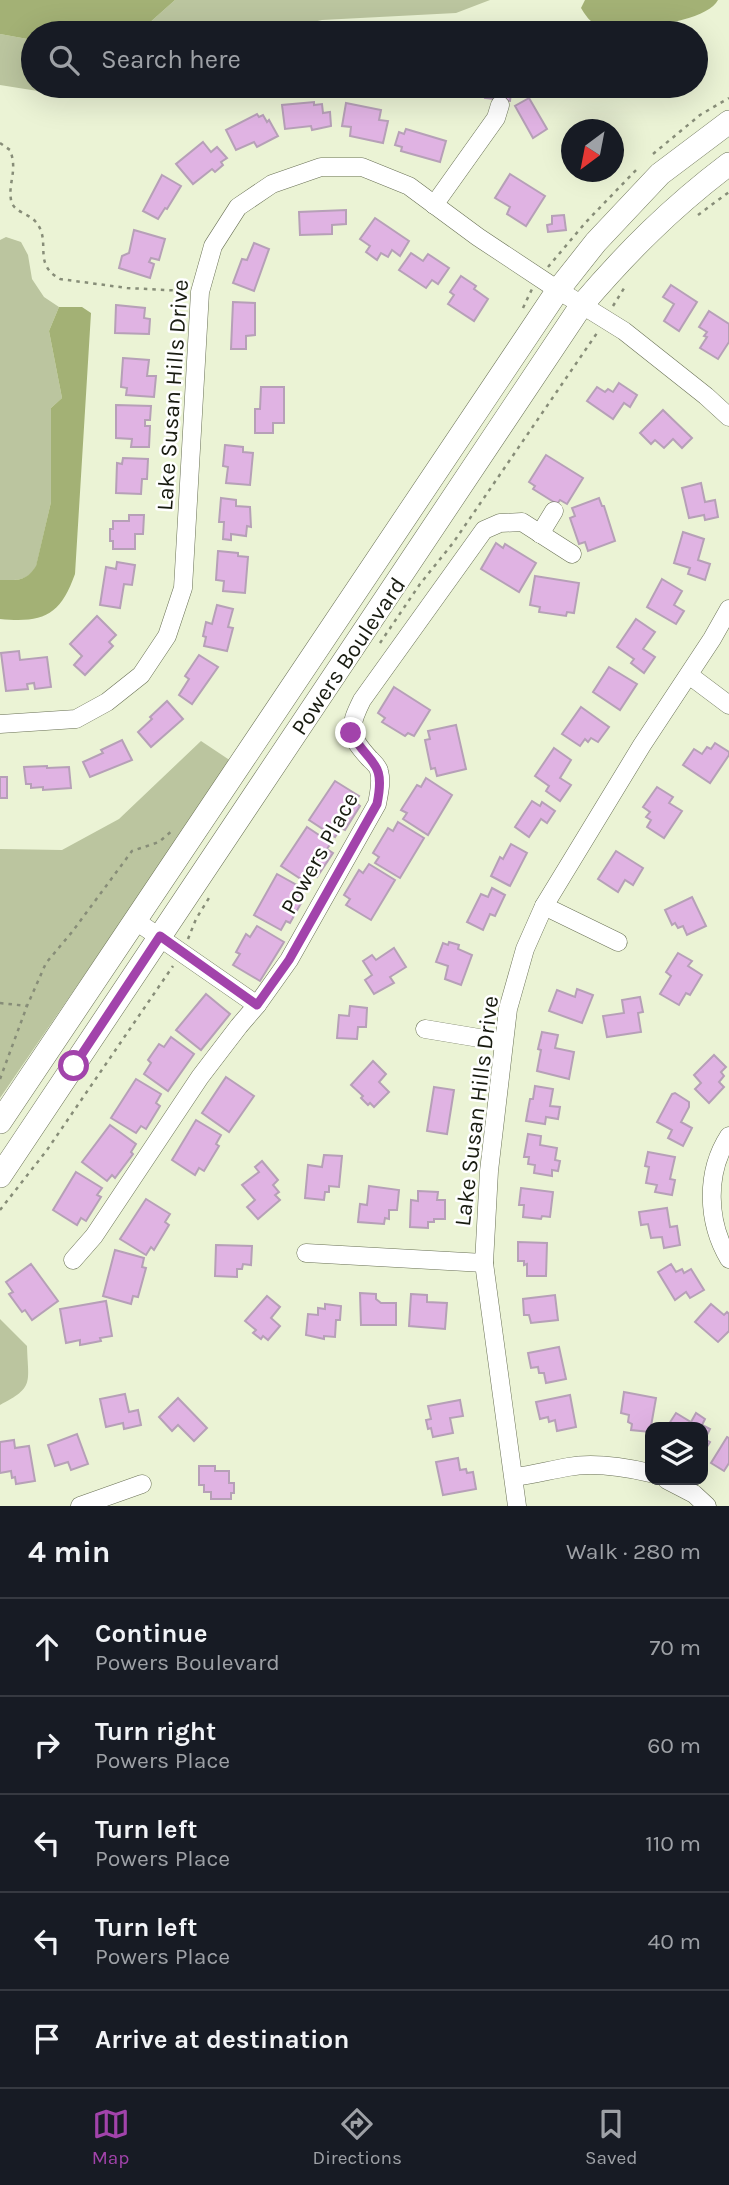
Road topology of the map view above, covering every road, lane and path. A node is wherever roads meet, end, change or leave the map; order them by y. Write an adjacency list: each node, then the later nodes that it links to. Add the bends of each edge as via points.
1 (500, 104): 5 (street, via 496,118)
2 (729, 122): 6 (main road, Powers Boulevard, via 660,174)
3 (0, 143): 7 (path, via 10,150 15,165 11,201 40,229 45,265 52,275 127,288)
4 (729, 164): 8 (main road, Powers Boulevard, via 630,250)
5 (435, 205): 6 (street, Lake Susan Hills Drive); 7 (street, Lake Susan Hills Drive, via 409,186 362,167 321,167 272,184 238,207 213,246)
6 (558, 290): 8 (street, Lake Susan Hills Drive); 18 (main road, Powers Boulevard)
7 (200, 292): 16 (street, Lake Susan Hills Drive, via 183,588 167,636 141,675 76,719)
8 (581, 306): 9 (street, Lake Susan Hills Drive, via 624,331); 19 (main road, Powers Boulevard)
9 (729, 417)
10 (554, 511): 11 (street)
11 (540, 534): 12 (street, Powers Place); 22 (street, Powers Place, via 522,522 500,523 484,530 362,700 351,733 379,768 377,804 289,960)
12 (572, 554)
13 (729, 609): 14 (street, Lake Susan Hills Drive)
14 (689, 675): 15 (street); 17 (street, Lake Susan Hills Drive)
15 (729, 705)
16 (0, 724)
17 (544, 906): 20 (street); 25 (street, Lake Susan Hills Drive, via 525,949)
18 (136, 921): 19 (street); 26 (main road, Powers Boulevard)
19 (160, 936): 22 (street); 28 (main road, Powers Boulevard)
20 (618, 942)
21 (0, 1003): 23 (path)
22 (257, 1005): 30 (street, Powers Place, via 200,1077 94,1236)
23 (27, 1006)
24 (425, 1029): 25 (street)
25 (503, 1042): 32 (street, Lake Susan Hills Drive)
26 (0, 1122)
27 (729, 1136): 31 (street, via 717,1161 712,1217)
28 (0, 1176)
29 (306, 1253): 32 (street)
30 (73, 1259)
31 (729, 1259)
32 (484, 1263): 34 (street, Lake Susan Hills Drive)
33 (645, 1472): 34 (street, via 570,1466)
34 (513, 1477): 38 (street, Lake Susan Hills Drive)
35 (142, 1484): 37 (street)
36 (677, 1485): 39 (street)
37 (80, 1506)
38 (517, 1506)
39 (707, 1506)

